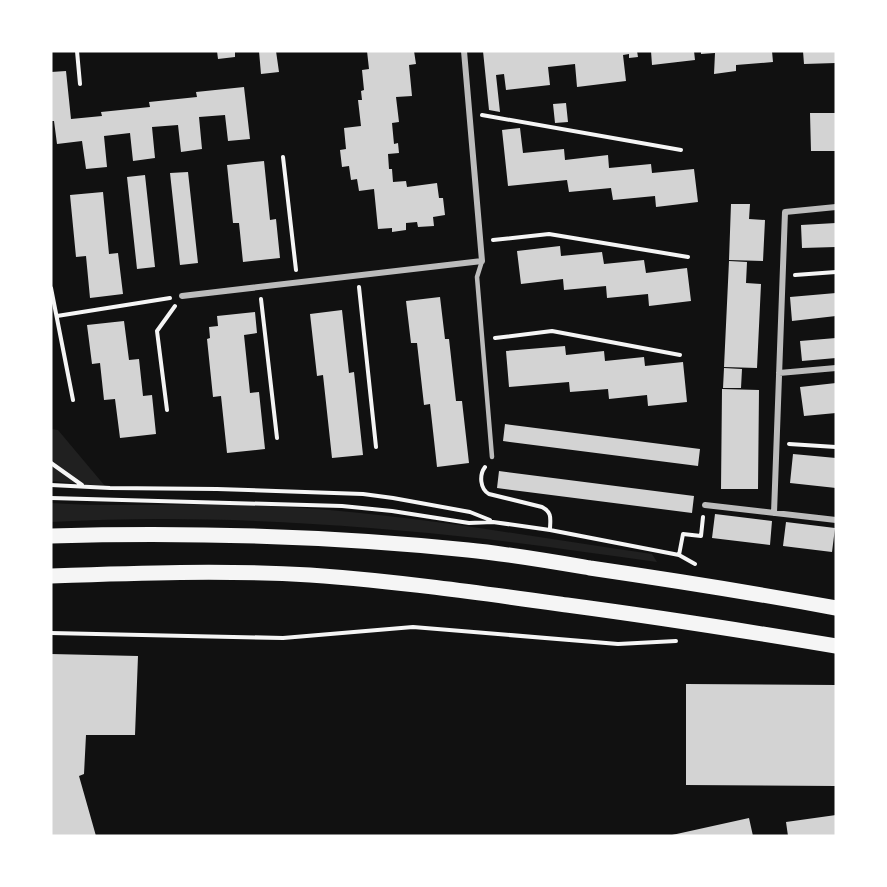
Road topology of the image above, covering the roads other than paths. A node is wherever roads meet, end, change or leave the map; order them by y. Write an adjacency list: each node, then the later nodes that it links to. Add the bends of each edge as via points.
1 (464, 51): 3 (street)
2 (836, 207): 6 (street, via 784,212)
3 (482, 261): 4 (street); 7 (lane, via 477,277)
4 (182, 296)
5 (836, 368): 6 (street)
6 (779, 373): 9 (street)
7 (492, 457)
8 (705, 505): 9 (street)
9 (774, 513): 10 (street)
10 (836, 520)
11 (51, 536): 13 (main road, via 238,536 471,550)
12 (51, 576): 14 (main road, via 219,572 332,577 498,595)
13 (836, 608)
14 (836, 646)

